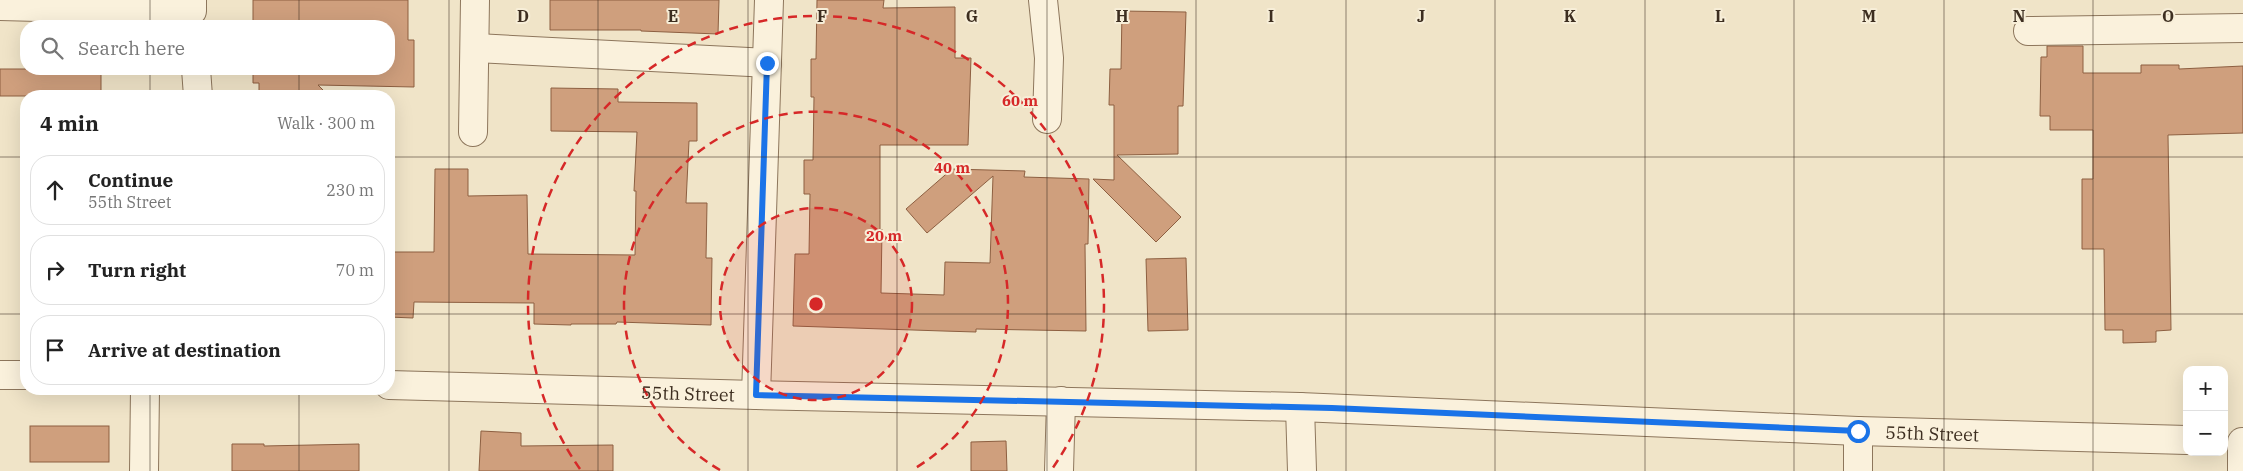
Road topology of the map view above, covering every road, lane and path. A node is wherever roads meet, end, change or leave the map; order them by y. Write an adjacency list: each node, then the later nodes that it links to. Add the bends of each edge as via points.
1 (475, 0): 8 (street)
2 (769, 0): 9 (street)
3 (1043, 0): 12 (street, via 1048,58)
4 (0, 6): 5 (street)
5 (192, 12)
6 (2243, 28): 7 (street)
7 (2028, 31)
8 (476, 48): 9 (street); 13 (street)
9 (767, 63): 18 (street)
10 (196, 75): 11 (street)
11 (198, 90)
12 (1047, 119)
13 (473, 132)
14 (0, 374): 15 (street)
15 (20, 375)
16 (395, 385): 18 (street, 55th Street)
17 (145, 395): 24 (street)
18 (756, 395): 19 (street, 55th Street)
19 (1061, 401): 20 (street, 55th Street); 25 (street)
20 (1300, 407): 21 (street, 55th Street); 26 (street)
21 (1858, 431): 22 (street, 55th Street); 27 (street)
22 (2183, 440)
23 (2236, 441): 28 (street)
24 (144, 471)
25 (1059, 471)
26 (1302, 471)
27 (1858, 471)
28 (2242, 471)

